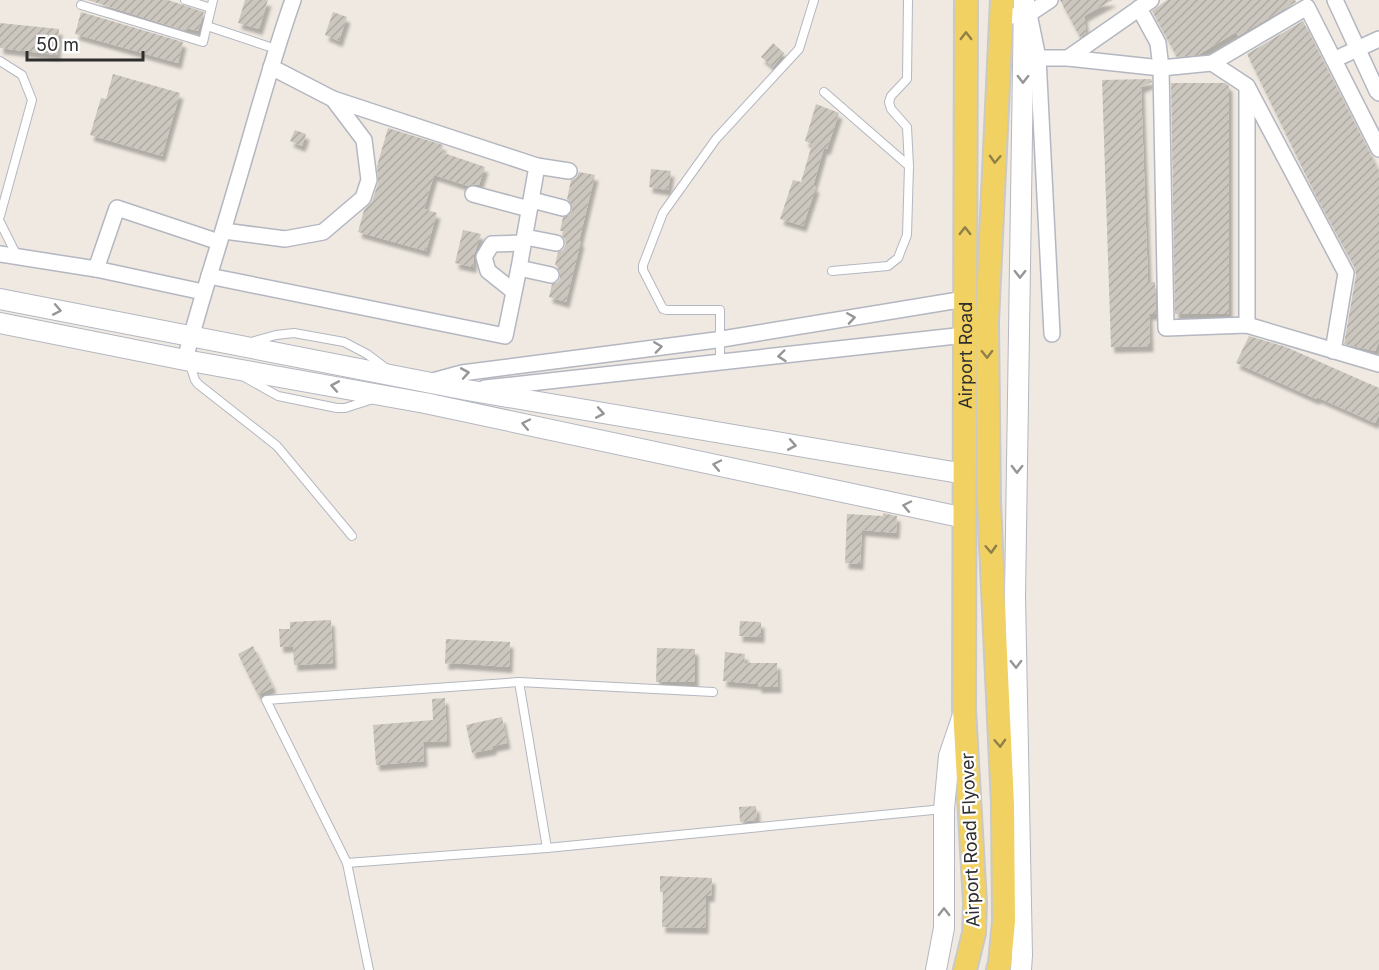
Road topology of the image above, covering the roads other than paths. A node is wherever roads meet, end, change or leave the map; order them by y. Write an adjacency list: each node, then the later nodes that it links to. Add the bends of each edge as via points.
1 (185, 0): 9 (lane)
2 (293, 0): 15 (street)
3 (814, 0): 57 (lane, via 799,49 716,139 663,213 643,265 663,309 720,310)
4 (908, 0): 31 (lane, via 907,79 889,102 907,126)
5 (966, 0): 51 (main road, Airport Road, one-way to 5)
6 (1050, 0): 12 (street)
7 (1314, 0): 17 (street)
8 (1335, 0): 16 (street)
9 (212, 4): 13 (lane)
10 (1145, 4): 19 (street); 23 (street, via 1158,43)
11 (81, 5): 13 (lane, via 202,42)
12 (1016, 9): 18 (street); 78 (main road, one-way to 78, via 987,322 989,503 1003,806 1004,921); 79 (street, one-way to 79, via 1015,597)
13 (207, 26): 15 (lane)
14 (1379, 39): 16 (street)
15 (276, 49): 22 (street)
16 (1357, 49): 17 (street); 26 (street)
17 (1342, 56): 28 (street)
18 (1038, 58): 19 (street); 54 (street)
19 (1068, 58): 23 (street)
20 (0, 61): 36 (lane, via 22,75 33,100)
21 (1212, 63): 23 (street); 24 (street); 29 (street, via 1307,7)
22 (271, 67): 27 (street); 38 (street)
23 (1161, 68): 53 (street, via 1166,328)
24 (1247, 86): 53 (street); 58 (street, via 1346,273)
25 (824, 92): 31 (lane)
26 (1379, 93)
27 (333, 99): 30 (street); 38 (street, via 364,140 369,180 363,198 322,232 285,239)
28 (1379, 131)
29 (1379, 148)
30 (537, 166): 32 (street); 34 (street)
31 (909, 166): 45 (lane, via 908,229 898,258 883,267)
32 (569, 171)
33 (473, 194): 34 (street)
34 (531, 205): 35 (street); 39 (street)
35 (563, 208)
36 (0, 216)
37 (0, 222): 42 (lane)
38 (221, 237): 44 (street, via 117,208); 47 (street)
39 (524, 240): 40 (street); 43 (street); 48 (street, via 492,244 484,257 488,271)
40 (556, 243)
41 (0, 254): 42 (street)
42 (18, 257): 44 (street)
43 (519, 268): 46 (street); 48 (street)
44 (96, 269): 49 (street)
45 (832, 271)
46 (551, 275)
47 (210, 276): 48 (street, via 504,336); 49 (street)
48 (513, 291)
49 (203, 292): 55 (street)
50 (0, 299): 55 (street, one-way to 55)
51 (965, 299): 56 (main road, Airport Road); 57 (street, one-way to 51)
52 (0, 323): 59 (street)
53 (1247, 325): 58 (street)
54 (1052, 334)
55 (192, 335): 59 (street); 62 (street)
56 (965, 335): 60 (street, one-way to 60); 66 (main road, Airport Road)
57 (720, 339): 60 (lane); 62 (street, one-way to 57, via 462,373)
58 (1333, 351): 61 (street)
59 (187, 360): 64 (street, one-way to 59); 68 (lane, via 198,384 277,446)
60 (720, 362): 63 (street)
61 (1379, 364)
62 (429, 382): 63 (street); 64 (street)
63 (466, 390): 65 (street); 66 (street, one-way to 66)
64 (425, 403): 65 (street)
65 (462, 411): 67 (street, one-way to 65)
66 (965, 474): 67 (main road, Airport Road)
67 (964, 518): 71 (main road, Airport Road)
68 (352, 537)
69 (519, 682): 70 (lane); 73 (lane); 74 (lane, via 266,700)
70 (713, 692)
71 (964, 709): 72 (street, via 949,756); 77 (main road, Airport Road Flyover, via 975,903 974,933)
72 (944, 809): 73 (lane); 76 (street, one-way to 72, via 944,928)
73 (547, 848): 74 (lane)
74 (347, 863): 75 (lane)
75 (369, 970)
76 (936, 970)
77 (965, 970)
78 (998, 970)
79 (1021, 970)

